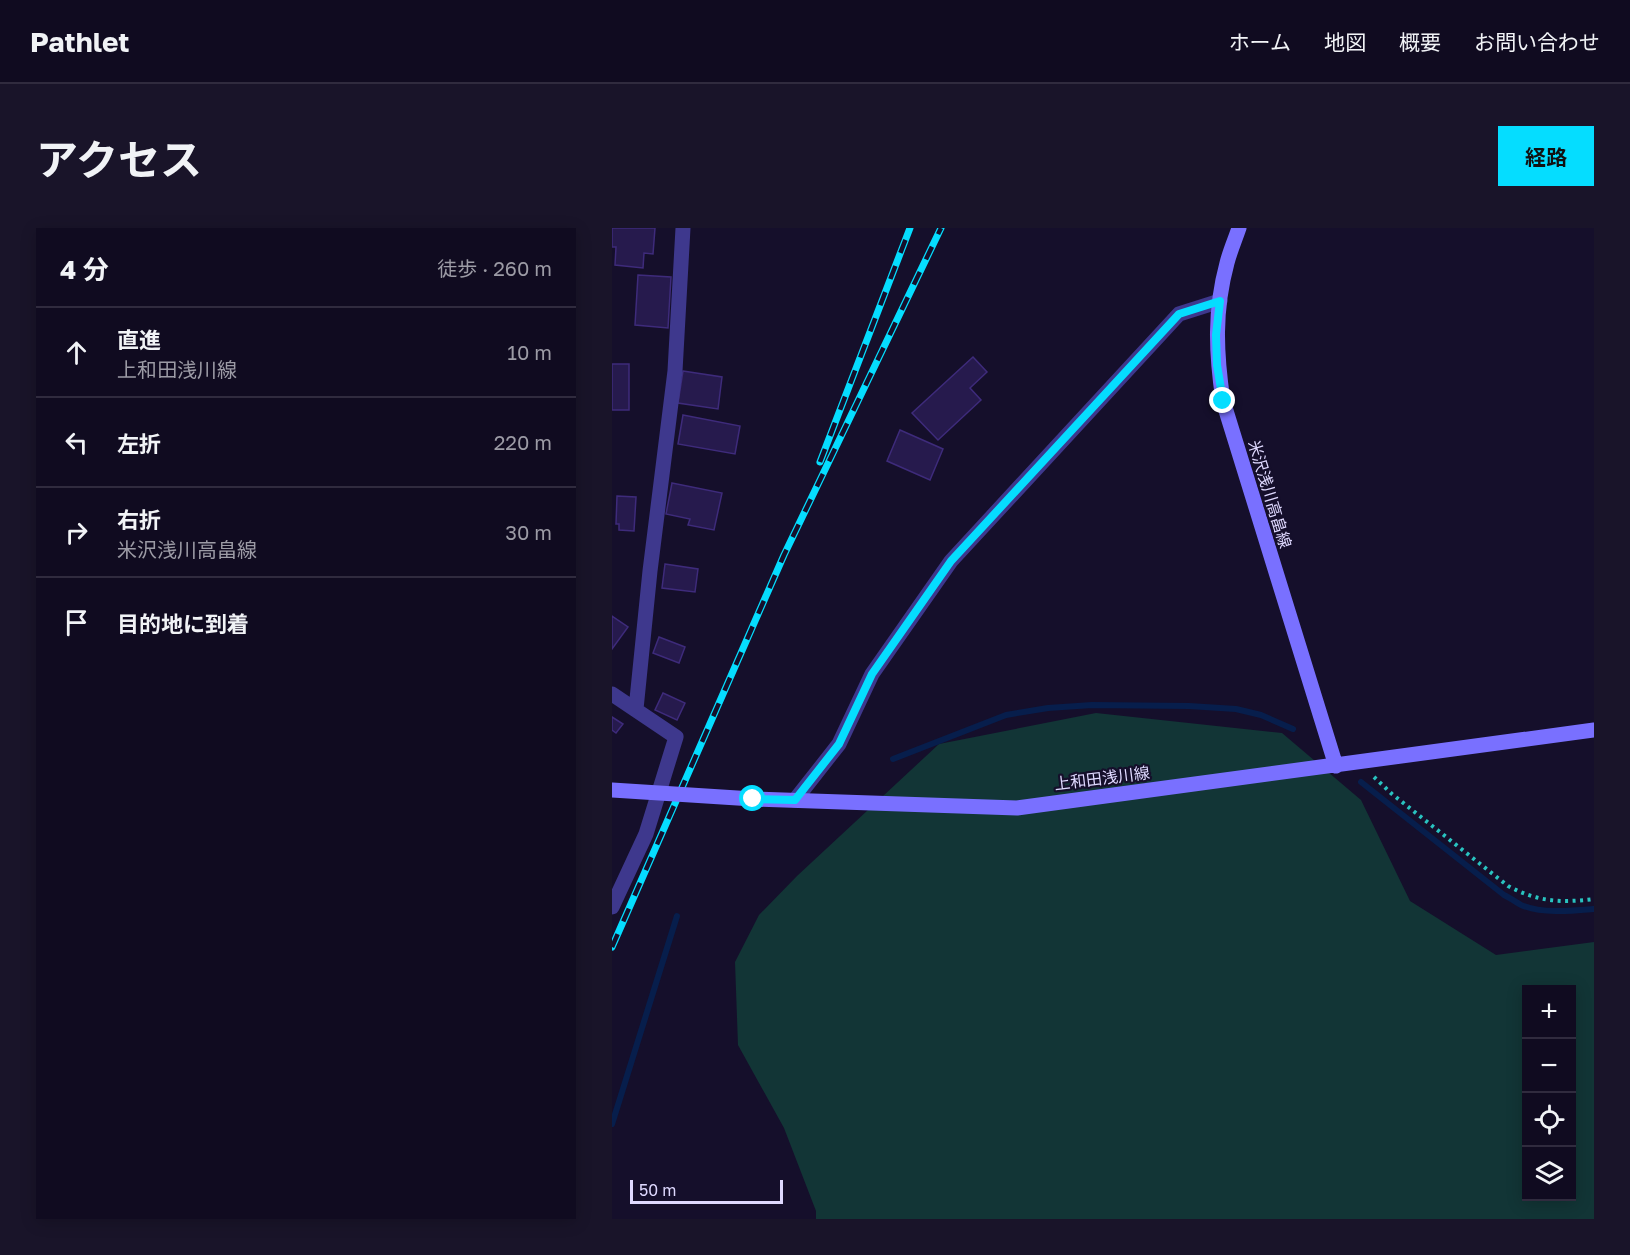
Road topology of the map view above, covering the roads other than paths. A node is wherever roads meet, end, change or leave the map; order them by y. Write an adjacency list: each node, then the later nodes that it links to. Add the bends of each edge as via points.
1 (683, 228): 5 (street, via 675,371)
2 (1239, 228): 3 (main road, 米沢浅川高畠線, via 1227,262)
3 (1220, 301): 7 (main road, 米沢浅川高畠線, via 1216,335 1223,401); 9 (street, via 1179,314 951,561 872,674 839,744)
4 (612, 694): 5 (street)
5 (636, 710): 10 (street, via 676,737 646,834)
6 (1594, 730): 7 (main road, 上和田浅川線)
7 (1336, 766): 9 (main road, 上和田浅川線, via 1017,808)
8 (612, 789): 9 (main road, 上和田浅川線, bridge)
9 (795, 800)
10 (612, 907)

